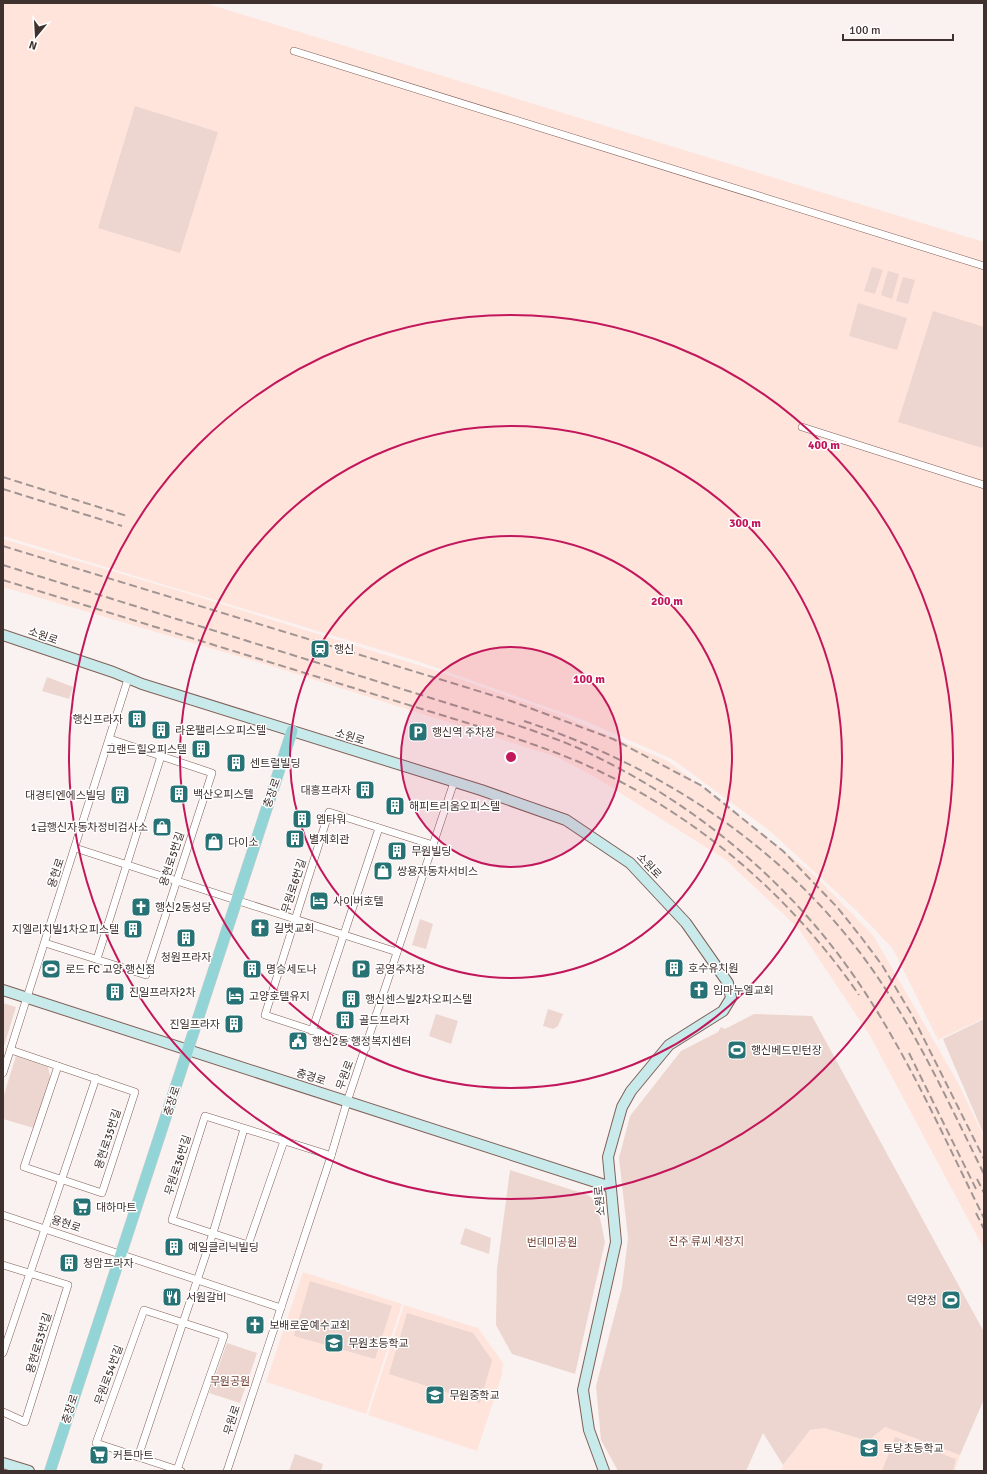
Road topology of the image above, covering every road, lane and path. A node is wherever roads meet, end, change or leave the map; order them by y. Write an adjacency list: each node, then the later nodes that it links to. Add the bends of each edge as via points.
1 (294, 52): 2 (street)
2 (984, 266)
3 (802, 427): 4 (street)
4 (984, 485)
5 (3, 635): 6 (main road, 소원로)
6 (128, 679): 7 (main road, 소원로); 8 (street, 용현로)
7 (292, 731): 10 (main road, 소원로); 16 (main road, 충장로)
8 (110, 739): 9 (street, 용현로5번길); 13 (street, 용현로)
9 (161, 756): 14 (street); 15 (street, 용현로5번길, via 212,773)
10 (454, 782): 12 (street, 무원로); 36 (main road, 소원로, via 566,820 630,863 686,923 731,990 731,998 723,1011 669,1045 631,1092 622,1107 608,1157)
11 (379, 828): 12 (street, 무원로6번길); 17 (street, 무원로6번길, via 329,812); 18 (street)
12 (433, 845): 20 (street, 무원로)
13 (76, 848): 14 (street); 19 (street, 용현로)
14 (127, 864): 15 (street); 21 (street)
15 (177, 880): 16 (street); 21 (street, 용현로5번길, via 146,975)
16 (236, 900): 17 (street); 26 (main road, 충장로)
17 (295, 919): 18 (street); 24 (street, 무원로6번길, via 265,1015)
18 (345, 935): 20 (street); 24 (street)
19 (44, 943): 21 (street, 용현로5번길); 23 (street, 용현로)
20 (397, 952): 25 (street, 무원로)
21 (97, 959)
22 (3, 990): 23 (main road, 충경로)
23 (27, 998): 26 (main road, 충경로); 27 (street, 용현로)
24 (312, 1030): 25 (street, 무원로6번길)
25 (366, 1048): 31 (street, 무원로)
26 (188, 1049): 31 (main road, 충경로); 40 (main road, 충장로)
27 (11, 1050): 28 (street, 용현로35번길); 29 (street, 용현로)
28 (58, 1066): 30 (street, 용현로35번길); 35 (street, 용현로35번길, via 24,1167)
29 (3, 1073)
30 (96, 1078): 35 (street); 35 (street, 용현로35번길, via 135,1092 133,1099 102,1193)
31 (347, 1102): 34 (street, 무원로); 36 (main road, 충경로)
32 (244, 1129): 33 (street, 무원로36번길); 39 (street); 39 (street, 무원로36번길, via 205,1116 172,1220)
33 (284, 1141): 34 (street, 무원로36번길); 39 (street, 무원로36번길, via 248,1244)
34 (331, 1156): 44 (street, 무원로)
35 (63, 1180): 38 (street)
36 (611, 1187): 54 (main road, 소원로, via 616,1242 583,1390 589,1430)
37 (3, 1215): 38 (street, 용현로)
38 (46, 1229): 40 (street, 용현로); 42 (street)
39 (213, 1233): 43 (street)
40 (122, 1254): 43 (street); 52 (main road, 충장로)
41 (3, 1265): 42 (street, 용현로53번길)
42 (30, 1273): 46 (street); 47 (street, 용현로53번길, via 68,1285 25,1422)
43 (197, 1280): 44 (street); 45 (street)
44 (281, 1308): 53 (street, 무원로)
45 (182, 1322): 48 (street); 48 (street, 무원로54번길, via 144,1310 96,1443); 50 (street, 무원로54번길, via 224,1336)
46 (3, 1353)
47 (3, 1412)
48 (138, 1457): 50 (street, 무원로54번길)
49 (3, 1463): 51 (main road)
50 (179, 1470)
51 (29, 1471)
52 (50, 1471)
53 (227, 1471)
54 (604, 1471)

